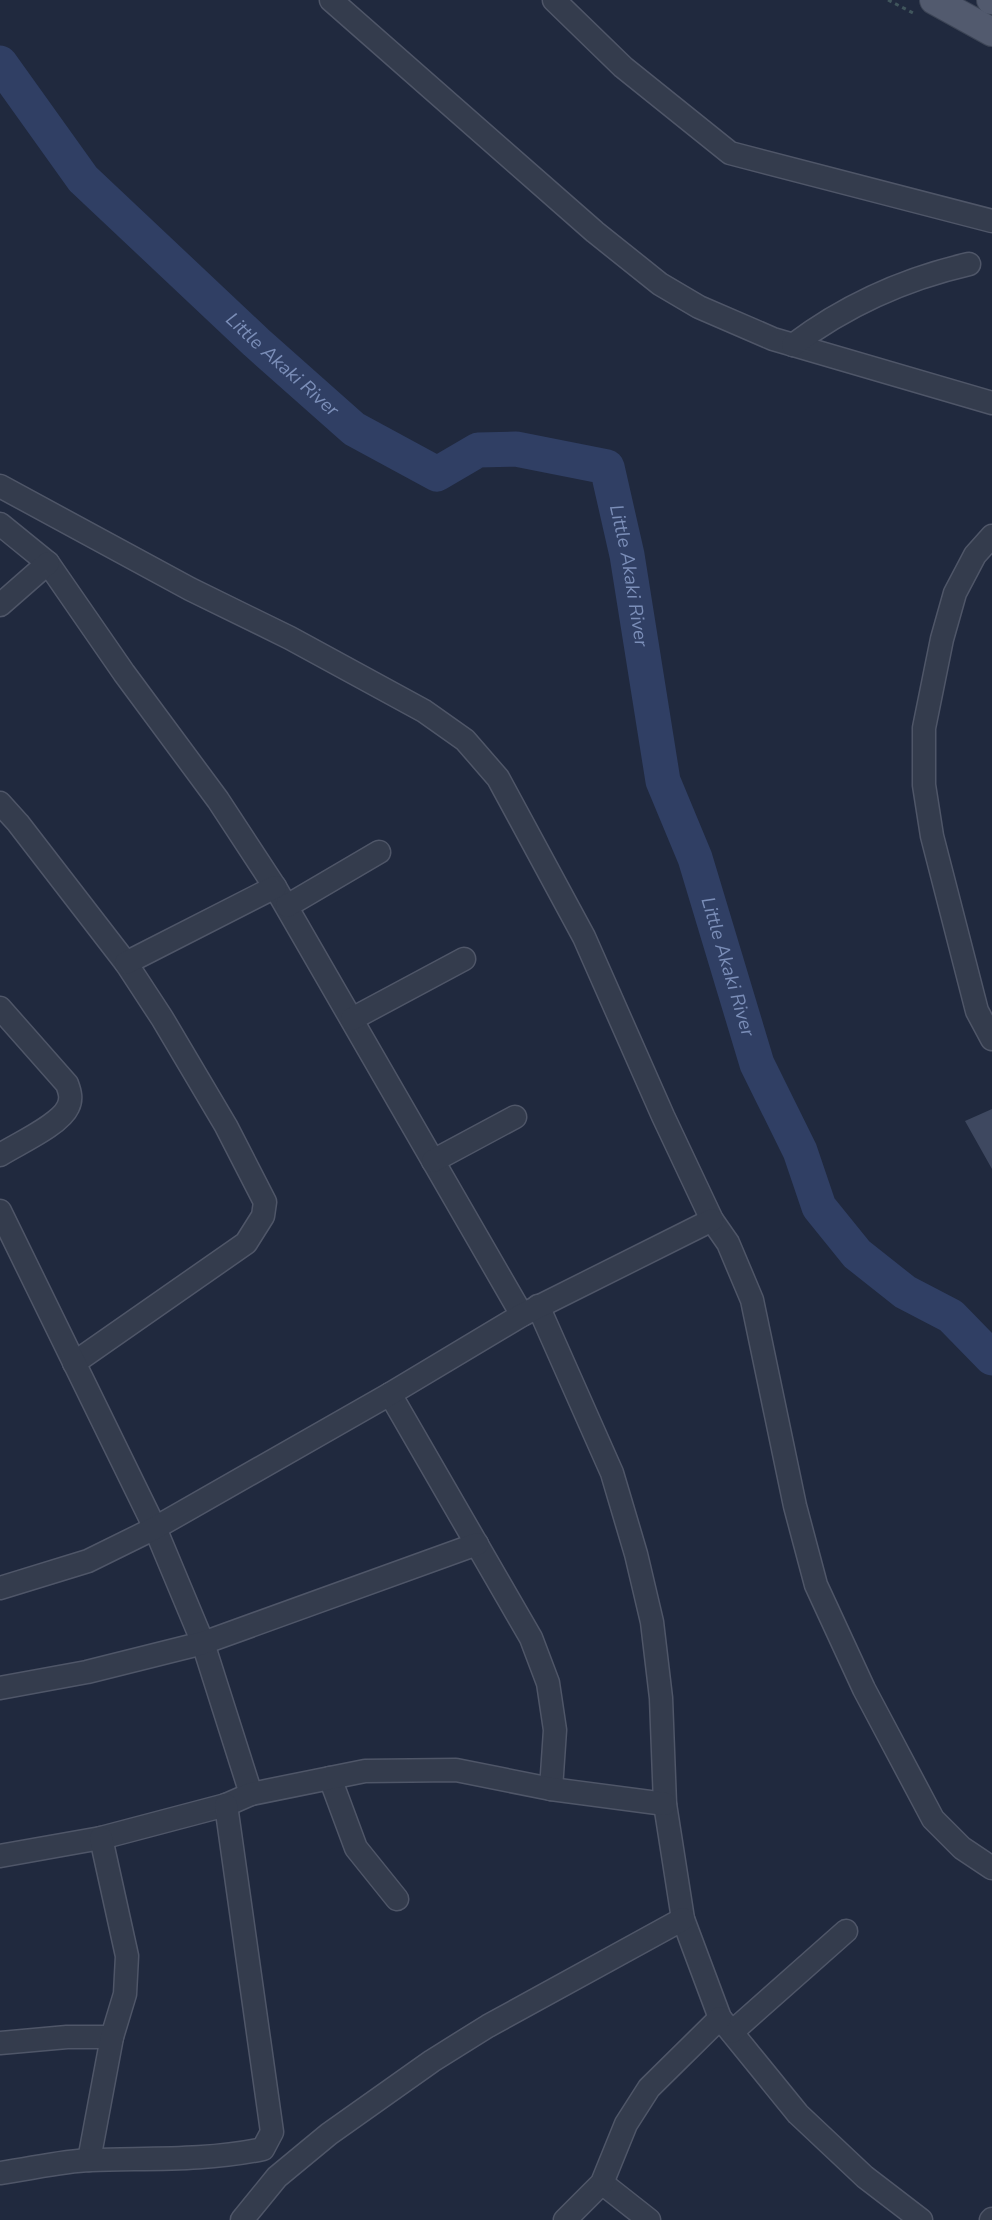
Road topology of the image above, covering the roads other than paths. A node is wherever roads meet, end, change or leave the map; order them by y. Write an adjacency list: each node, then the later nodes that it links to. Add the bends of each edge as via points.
1 (331, 0): 7 (street, via 595,232 660,284 699,307)
2 (554, 0): 5 (street, via 623,67 730,153)
3 (934, 0): 4 (main road)
4 (992, 32)
5 (992, 221)
6 (969, 264): 7 (street, via 928,273 897,285 817,326)
7 (793, 345): 8 (street)
8 (992, 403)
9 (0, 486): 26 (street, via 399,697 465,740 498,778 584,937)
10 (0, 524): 12 (street)
11 (992, 536): 21 (street, via 975,555 955,593 924,728 924,776 932,836 976,1011)
12 (48, 563): 13 (street); 16 (street, via 218,800)
13 (0, 605)
14 (0, 803): 18 (street)
15 (379, 852): 16 (street)
16 (281, 896): 18 (street); 20 (street)
17 (464, 959): 20 (street)
18 (126, 963): 28 (street, via 226,1126 265,1202 263,1216 246,1243)
19 (0, 1008): 23 (street, via 67,1084 71,1096 59,1119)
20 (352, 1019): 24 (street)
21 (992, 1039)
22 (515, 1118): 24 (street)
23 (0, 1155)
24 (433, 1160): 27 (street)
25 (0, 1211): 28 (street)
26 (712, 1220): 27 (street); 42 (street, via 728,1242 752,1300 795,1506 816,1585 864,1689 933,1819 962,1848)
27 (530, 1310): 29 (street); 38 (street, via 612,1473 636,1554 652,1622 661,1698)
28 (74, 1363): 30 (street)
29 (390, 1394): 30 (street); 31 (street)
30 (155, 1528): 32 (street, via 88,1561); 33 (street)
31 (477, 1544): 33 (street); 36 (street, via 531,1638 548,1684 555,1730)
32 (0, 1588)
33 (204, 1643): 34 (street, via 87,1672); 37 (street)
34 (0, 1688)
35 (330, 1778): 36 (street, via 365,1771 456,1770); 37 (street); 43 (street, via 356,1848)
36 (551, 1789): 38 (street)
37 (251, 1794): 39 (street)
38 (665, 1804): 44 (street)
39 (226, 1805): 40 (street); 49 (street, via 272,2132 263,2148 244,2152 173,2159)
40 (101, 1838): 41 (street); 47 (street, via 127,1956 125,1994)
41 (0, 1856)
42 (992, 1868)
43 (396, 1899)
44 (683, 1919): 46 (street); 52 (street, via 488,2026 432,2061 329,2134 277,2176)
45 (846, 1930): 46 (street)
46 (726, 2025): 51 (street, via 649,2088 626,2124); 55 (street, via 798,2114 865,2177)
47 (112, 2037): 48 (street); 49 (street)
48 (0, 2043)
49 (89, 2160): 50 (street)
50 (0, 2173)
51 (602, 2183): 53 (street); 54 (street)
52 (242, 2220)
53 (565, 2220)
54 (649, 2220)
55 (921, 2220)

